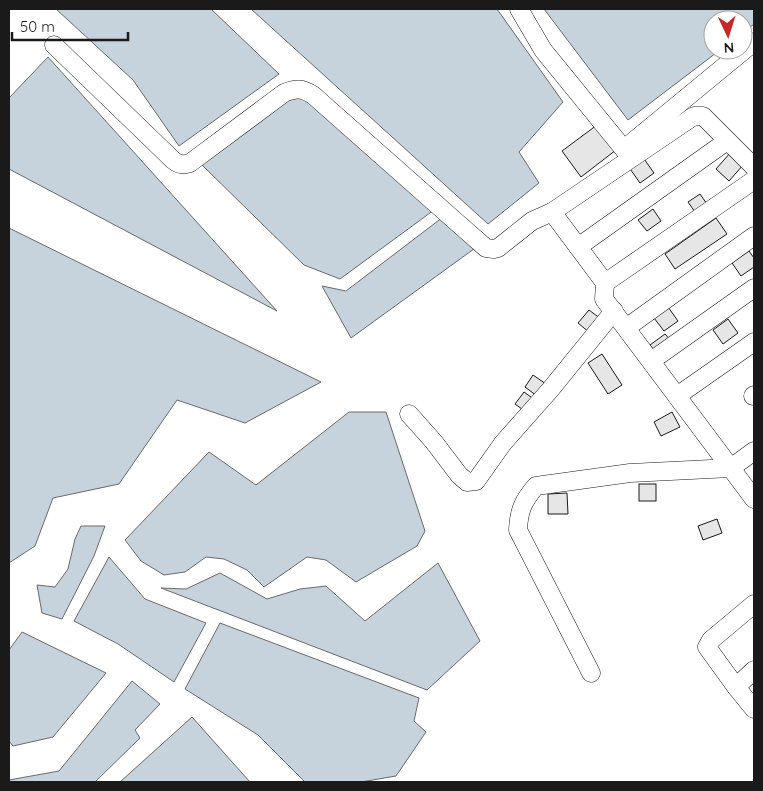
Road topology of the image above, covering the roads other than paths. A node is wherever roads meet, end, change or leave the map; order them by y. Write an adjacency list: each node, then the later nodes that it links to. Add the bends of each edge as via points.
1 (518, 9): 5 (street, via 543,50)
2 (754, 42): 5 (street)
3 (54, 45): 8 (street, via 178,164 190,163 284,93 304,89 486,248 498,248 532,221)
4 (727, 141): 5 (street, via 699,115); 6 (street); 10 (street)
5 (628, 154): 8 (street)
6 (754, 168)
7 (754, 180): 11 (street)
8 (552, 212): 10 (street)
9 (754, 236): 14 (street)
10 (578, 247): 11 (street)
11 (606, 283): 13 (street, via 604,299)
12 (754, 288): 16 (street)
13 (614, 311): 14 (street); 18 (street, via 476,481 467,482 459,475)
14 (626, 328): 16 (street)
15 (754, 342): 17 (street)
16 (651, 361): 17 (street)
17 (677, 396): 20 (street)
18 (409, 414)
19 (754, 452): 20 (street)
20 (731, 468): 21 (street); 24 (street, via 630,473 536,486 524,500 518,516 518,530)
21 (754, 499)
22 (754, 604): 25 (street, via 707,647)
23 (754, 670): 25 (street)
24 (592, 673)
25 (736, 687): 26 (street)
26 (754, 709)

